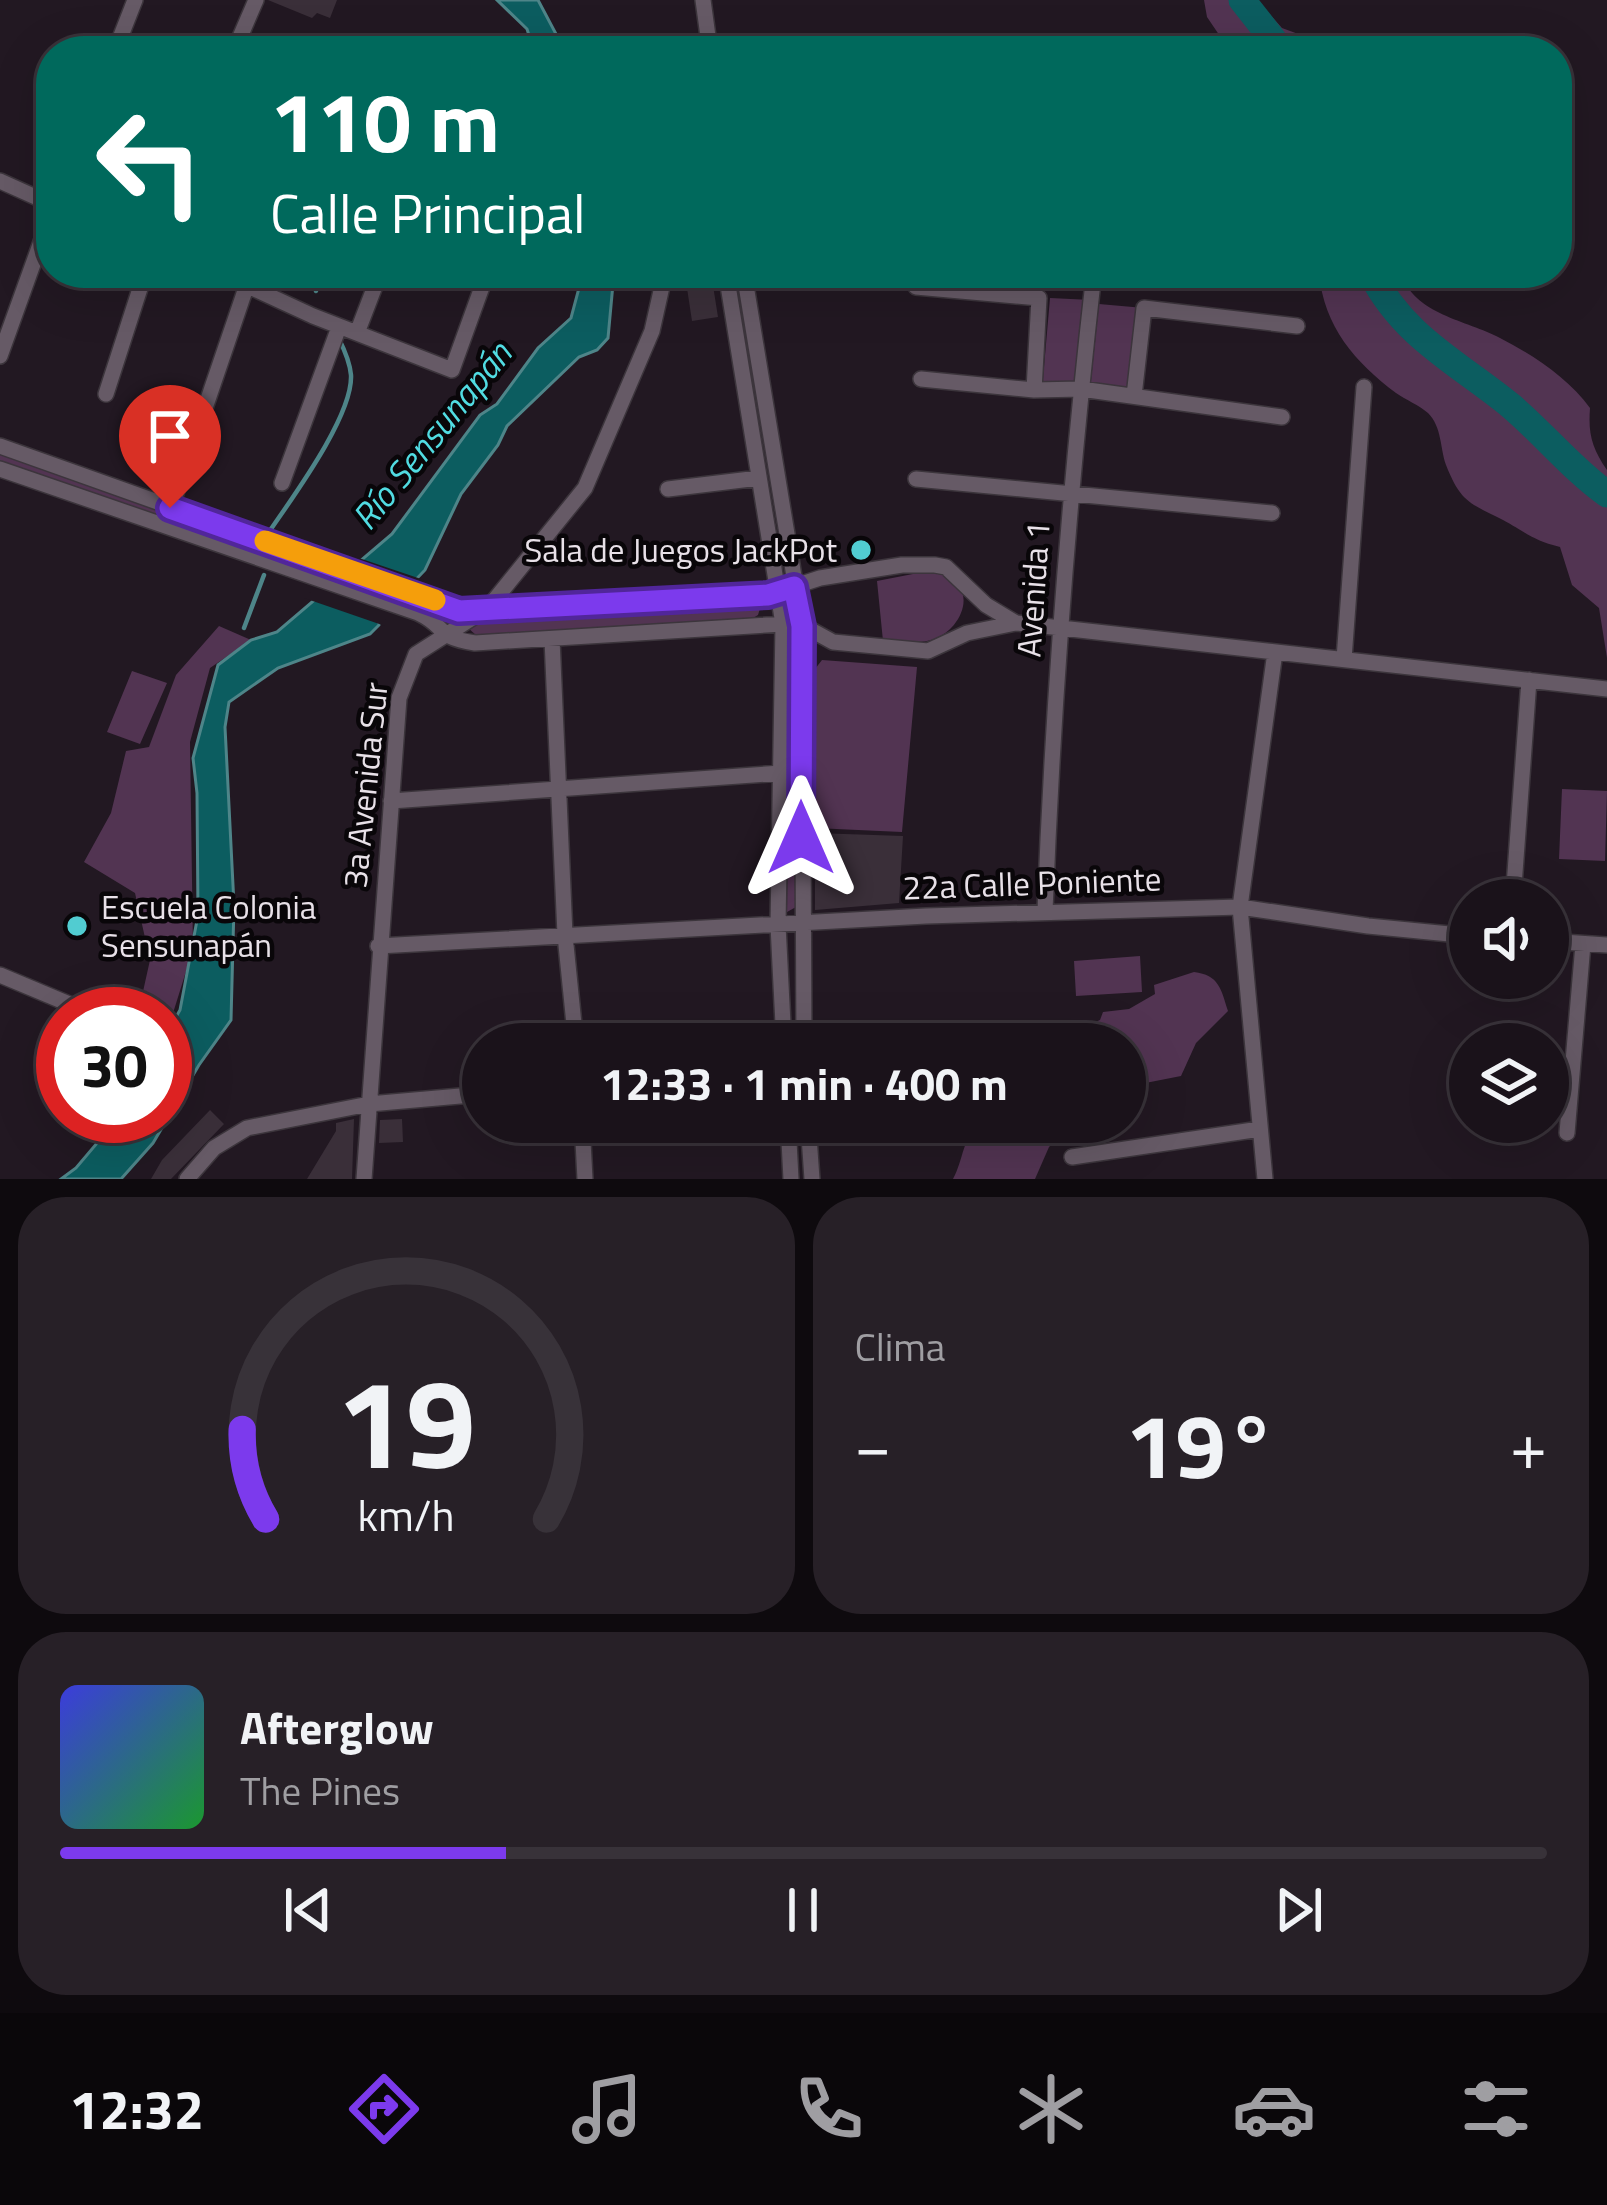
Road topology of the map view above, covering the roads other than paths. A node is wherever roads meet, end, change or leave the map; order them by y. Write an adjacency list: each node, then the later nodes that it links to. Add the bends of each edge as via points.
1 (135, 0): 4 (street)
2 (256, 0): 5 (street)
3 (703, 0): 6 (street)
4 (121, 36)
5 (240, 36)
6 (708, 36)
7 (0, 181): 8 (street)
8 (36, 197)
9 (36, 256): 23 (street)
10 (140, 288): 28 (street)
11 (246, 288): 38 (street)
12 (266, 288): 21 (street)
13 (374, 288): 22 (street)
14 (482, 288): 22 (street, via 452,370)
15 (662, 288): 45 (street, 3a Avenida Sur, via 652,331 585,488)
16 (728, 288): 33 (street)
17 (746, 288): 43 (street)
18 (927, 288): 27 (street, via 1039,298)
19 (1092, 288): 26 (street, Avenida 1)
20 (1298, 326): 29 (street, via 1144,308)
21 (339, 327): 22 (street); 35 (street)
22 (357, 333)
23 (0, 356)
24 (921, 379): 27 (street)
25 (1364, 387): 54 (street)
26 (1081, 389): 27 (street); 29 (street); 37 (street, Avenida 1)
27 (1034, 390)
28 (106, 394)
29 (1134, 396): 30 (street)
30 (1282, 417)
31 (0, 446): 38 (street)
32 (0, 469): 40 (street)
33 (759, 478): 36 (street); 44 (street)
34 (916, 479): 37 (street)
35 (282, 483)
36 (668, 489)
37 (1070, 493): 39 (street); 49 (street, Avenida 1)
38 (170, 508): 40 (street); 41 (street)
39 (1272, 513)
40 (166, 526): 41 (street)
41 (288, 558): 45 (street, via 441,605); 51 (street, via 418,614)
42 (965, 583): 43 (street, via 946,567 921,564); 46 (street); 50 (street, via 973,609)
43 (794, 587): 44 (street); 48 (street)
44 (777, 594): 45 (street); 47 (street)
45 (488, 608): 51 (street, 3a Avenida Sur)
46 (1016, 623): 49 (street); 50 (street)
47 (783, 624): 48 (street); 52 (street); 57 (street)
48 (802, 626): 50 (street, via 833,642 928,651); 63 (street)
49 (1061, 629): 53 (street); 62 (street, Avenida 1)
50 (967, 633)
51 (443, 637): 52 (street); 59 (street, 3a Avenida Sur, via 416,654 404,678)
52 (552, 639): 58 (street)
53 (1275, 652): 54 (street); 61 (street)
54 (1343, 659): 55 (street)
55 (1529, 680): 56 (street); 60 (street)
56 (1607, 689)
57 (782, 773): 58 (street); 64 (street)
58 (558, 787): 59 (street); 66 (street)
59 (391, 801): 70 (street, 3a Avenida Sur)
60 (1515, 879)
61 (1240, 907): 62 (street, 22a Calle Poniente); 65 (street, 22a Calle Poniente); 79 (street)
62 (1046, 911): 63 (street, 22a Calle Poniente)
63 (800, 923): 64 (street, 22a Calle Poniente); 75 (street)
64 (778, 925): 66 (street, 22a Calle Poniente); 74 (street)
65 (1449, 933)
66 (565, 935): 70 (street, 22a Calle Poniente); 73 (street)
67 (1569, 943): 68 (street)
68 (1583, 944): 69 (street); 78 (street)
69 (1607, 945)
70 (379, 946): 77 (street, 3a Avenida Sur)
71 (0, 975): 72 (street)
72 (36, 990)
73 (574, 1023)
74 (783, 1023)
75 (803, 1023)
76 (462, 1096): 77 (street)
77 (369, 1104): 84 (street, via 247,1128 214,1148); 85 (street, 3a Avenida Sur)
78 (1569, 1109)
79 (1260, 1129): 83 (street); 89 (street)
80 (583, 1143): 86 (street)
81 (789, 1143): 87 (street)
82 (809, 1143): 88 (street)
83 (1072, 1157)
84 (187, 1179)
85 (364, 1179)
86 (585, 1179)
87 (791, 1179)
88 (812, 1179)
89 (1265, 1179)

